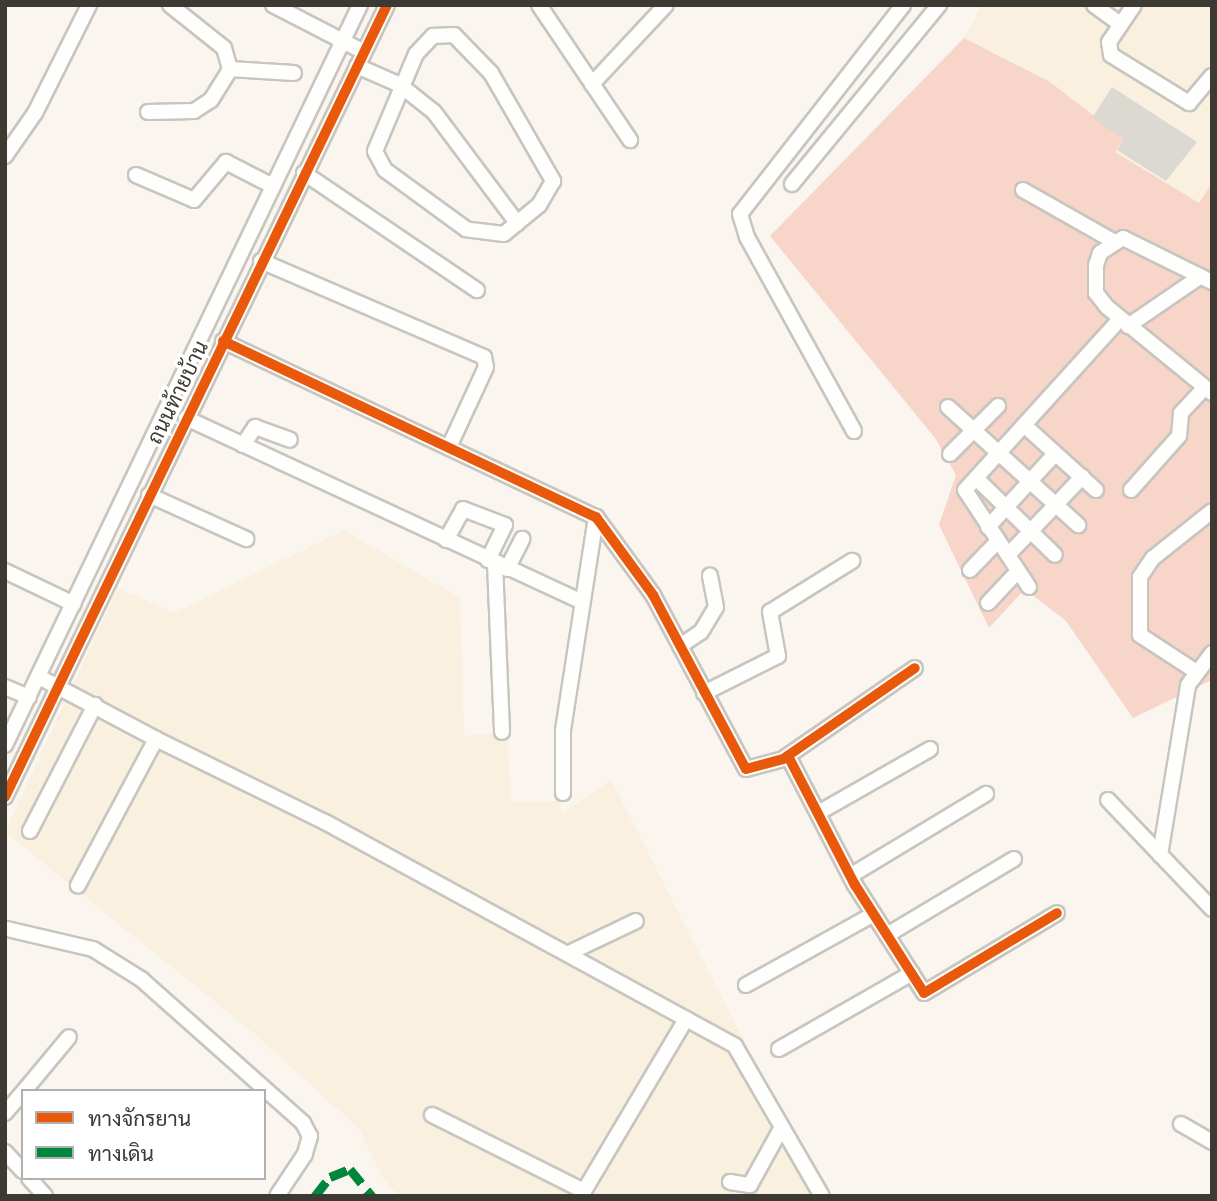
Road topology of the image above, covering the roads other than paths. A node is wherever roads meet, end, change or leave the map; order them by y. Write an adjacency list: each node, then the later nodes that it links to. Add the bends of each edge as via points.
1 (89, 5): 23 (street, via 35,113)
2 (170, 5): 16 (street, via 224,48)
3 (273, 5): 13 (street)
4 (360, 5): 13 (street, ถนนท้ายบ้าน)
5 (387, 5): 14 (street, ถนนท้ายบ้าน)
6 (539, 5): 19 (street)
7 (666, 5): 19 (street)
8 (903, 5): 41 (street, via 740,214 747,237)
9 (939, 5): 26 (street)
10 (1094, 5): 12 (street)
11 (1134, 5): 12 (street)
12 (1120, 24): 18 (street, via 1108,43 1111,55 1189,103)
13 (342, 43): 14 (street); 27 (street, ถนนท้ายบ้าน)
14 (364, 52): 15 (street, ถนนท้ายบ้าน)
15 (356, 66): 20 (street); 24 (street, ถนนท้ายบ้าน)
16 (230, 69): 17 (street); 21 (street, via 211,100 194,111)
17 (294, 73)
18 (1212, 76)
19 (592, 84): 22 (street)
20 (400, 85): 29 (street, via 460,141); 29 (street, via 375,139 384,170 466,229 489,236); 29 (street, via 433,36 454,35 469,45 553,181 552,190)
21 (148, 112)
22 (630, 140)
23 (5, 156)
24 (304, 173): 31 (street, ถนนท้ายบ้าน); 33 (street)
25 (136, 175): 27 (street, via 194,200 222,161)
26 (792, 184)
27 (273, 186): 77 (street, ถนนท้ายบ้าน)
28 (1023, 190): 30 (street)
29 (517, 223)
30 (1114, 241): 32 (street, via 1139,241); 34 (street, via 1100,253 1094,282)
31 (261, 261): 35 (street, ถนนท้ายบ้าน); 45 (street, via 484,357 486,367)
32 (1206, 279): 34 (street)
33 (477, 290)
34 (1124, 323): 36 (street); 40 (street)
35 (223, 341): 39 (street, ถนนท้ายบ้าน); 45 (street)
36 (1208, 390): 53 (street, via 1181,413 1179,436)
37 (998, 406): 42 (street)
38 (948, 407): 42 (street)
39 (186, 418): 44 (street); 54 (street, ถนนท้ายบ้าน)
40 (1024, 425): 47 (street); 48 (street)
41 (854, 431)
42 (974, 431): 46 (street); 47 (street)
43 (290, 440): 44 (street, via 255,427)
44 (243, 445): 64 (street)
45 (450, 445): 58 (street)
46 (950, 454)
47 (999, 454): 50 (street); 51 (street)
48 (1055, 454): 49 (street); 51 (street)
49 (1082, 477): 52 (street); 55 (street)
50 (976, 478): 56 (street); 60 (street, via 965,490)
51 (1030, 482): 55 (street); 56 (street)
52 (1096, 490)
53 (1131, 490)
54 (149, 495): 62 (street); 83 (street, ถนนท้ายบ้าน)
55 (1055, 505): 59 (street); 61 (street)
56 (1005, 508): 60 (street); 61 (street)
57 (1212, 512): 81 (street, via 1153,558 1140,577 1140,635)
58 (596, 517): 75 (street); 78 (street, via 617,539)
59 (1078, 525)
60 (988, 527): 65 (street)
61 (1031, 531): 66 (street); 67 (street)
62 (246, 539)
63 (523, 539): 69 (street)
64 (446, 540): 69 (street); 69 (street, via 463,509 505,525)
65 (998, 541): 66 (street); 70 (street)
66 (1008, 555): 72 (street)
67 (1055, 555)
68 (852, 561): 85 (street, via 770,612 778,656)
69 (497, 564): 75 (street); 88 (street)
70 (970, 570)
71 (5, 571): 77 (street)
72 (1018, 571): 74 (street); 76 (street)
73 (710, 576): 78 (street, via 716,607 701,632)
74 (1029, 587)
75 (580, 601): 93 (street, via 563,730)
76 (988, 603)
77 (74, 604): 82 (street, ถนนท้ายบ้าน)
78 (680, 646): 85 (street)
79 (1212, 653): 81 (street)
80 (915, 668): 92 (street)
81 (1195, 671): 99 (street)
82 (39, 677): 83 (street); 86 (street, ถนนท้ายบ้าน)
83 (59, 685): 87 (street); 95 (street, ถนนท้ายบ้าน)
84 (5, 687): 86 (street)
85 (704, 693): 92 (street, via 740,765 754,771)
86 (29, 697): 90 (street, ถนนท้ายบ้าน)
87 (95, 705): 89 (street); 98 (street)
88 (502, 732)
89 (156, 739): 102 (street); 109 (street)
90 (5, 745)
91 (930, 749): 97 (street)
92 (788, 756): 97 (street)
93 (563, 793)
94 (986, 794): 101 (street)
95 (5, 797)
96 (1108, 800): 99 (street)
97 (818, 813): 101 (street)
98 (30, 831)
99 (1160, 855): 103 (street)
100 (1014, 859): 108 (street)
101 (850, 876): 105 (street)
102 (78, 885)
103 (1212, 909)
104 (1057, 913): 110 (street, via 933,992 924,993)
105 (874, 914): 108 (street); 111 (street)
106 (636, 921): 109 (street)
107 (6, 929): 116 (street, via 93,949 141,979)
108 (887, 935): 110 (street)
109 (569, 953): 112 (street)
110 (912, 974): 114 (street)
111 (746, 985)
112 (686, 1019): 120 (street, via 584,1191); 122 (street, via 743,1053)
113 (69, 1037): 115 (street)
114 (779, 1049)
115 (26, 1089)
116 (265, 1089)
117 (266, 1090): 129 (street, via 303,1123 310,1136 305,1154)
118 (21, 1094): 119 (street)
119 (5, 1113)
120 (432, 1115)
121 (1181, 1124): 123 (street)
122 (782, 1127): 127 (street, via 750,1185); 130 (street)
123 (1212, 1142)
124 (5, 1152): 125 (street)
125 (21, 1169)
126 (31, 1180): 128 (street)
127 (730, 1182)
128 (45, 1196)
129 (277, 1196)
130 (822, 1196)

